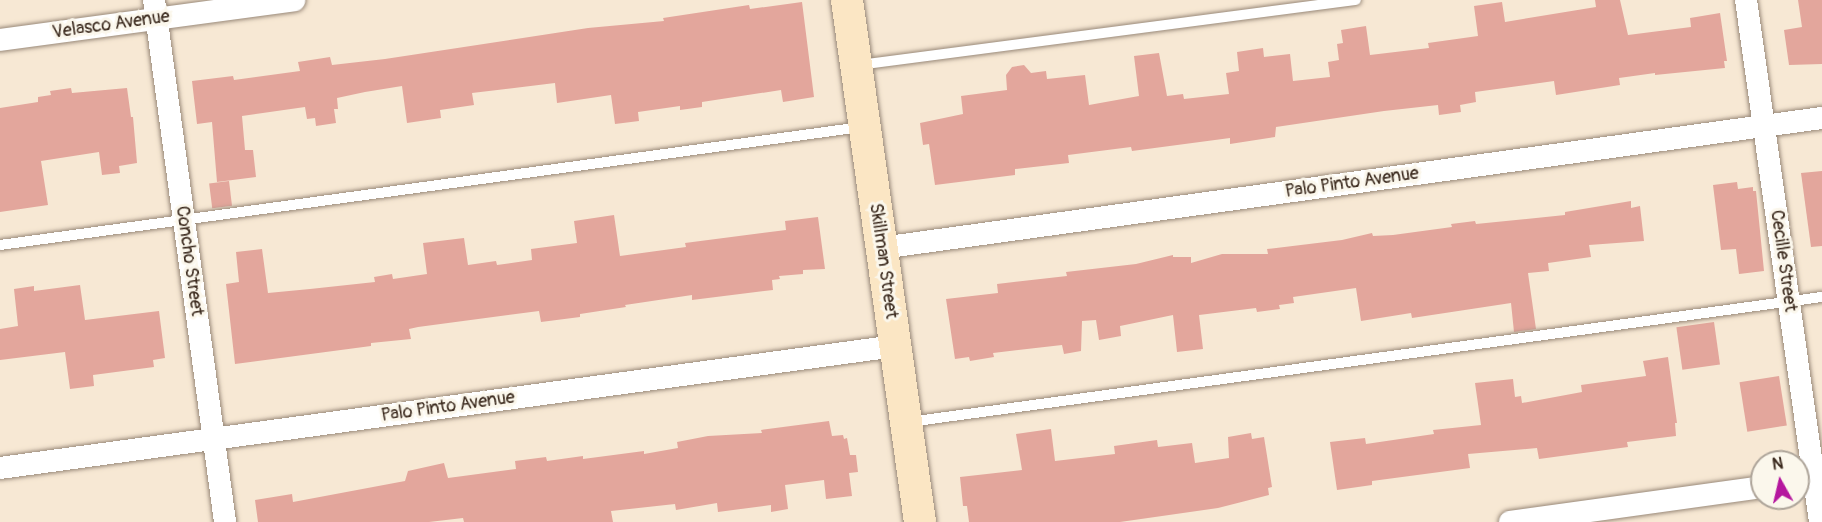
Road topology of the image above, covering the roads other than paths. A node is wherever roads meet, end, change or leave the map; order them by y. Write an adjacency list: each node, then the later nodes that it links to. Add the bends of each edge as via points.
1 (294, 0): 5 (street, Velasco Avenue)
2 (847, 0): 7 (main road, Skillman Street)
3 (1356, 0): 7 (lane)
4 (1746, 0): 10 (street, Cecille Street)
5 (155, 9): 6 (street, Velasco Avenue); 11 (street, Concho Street)
6 (0, 40)
7 (856, 66): 9 (main road, Skillman Street)
8 (1822, 118): 10 (street, Palo Pinto Avenue)
9 (864, 126): 11 (lane); 13 (main road, Skillman Street)
10 (1764, 126): 13 (street, Palo Pinto Avenue); 15 (street, Cecille Street)
11 (184, 219): 12 (lane); 18 (street, Concho Street)
12 (0, 245)
13 (881, 248): 16 (main road, Skillman Street)
14 (1822, 297): 15 (lane)
15 (1789, 301): 17 (lane); 20 (street, Cecille Street)
16 (895, 346): 17 (main road, Skillman Street); 18 (street, Palo Pinto Avenue)
17 (906, 423): 23 (main road, Skillman Street)
18 (214, 439): 19 (street, Palo Pinto Avenue); 22 (street, Concho Street)
19 (0, 468)
20 (1811, 481): 25 (street, Cecille Street)
21 (1750, 490): 24 (street)
22 (225, 522)
23 (920, 522)
24 (1510, 522)
25 (1820, 522)

